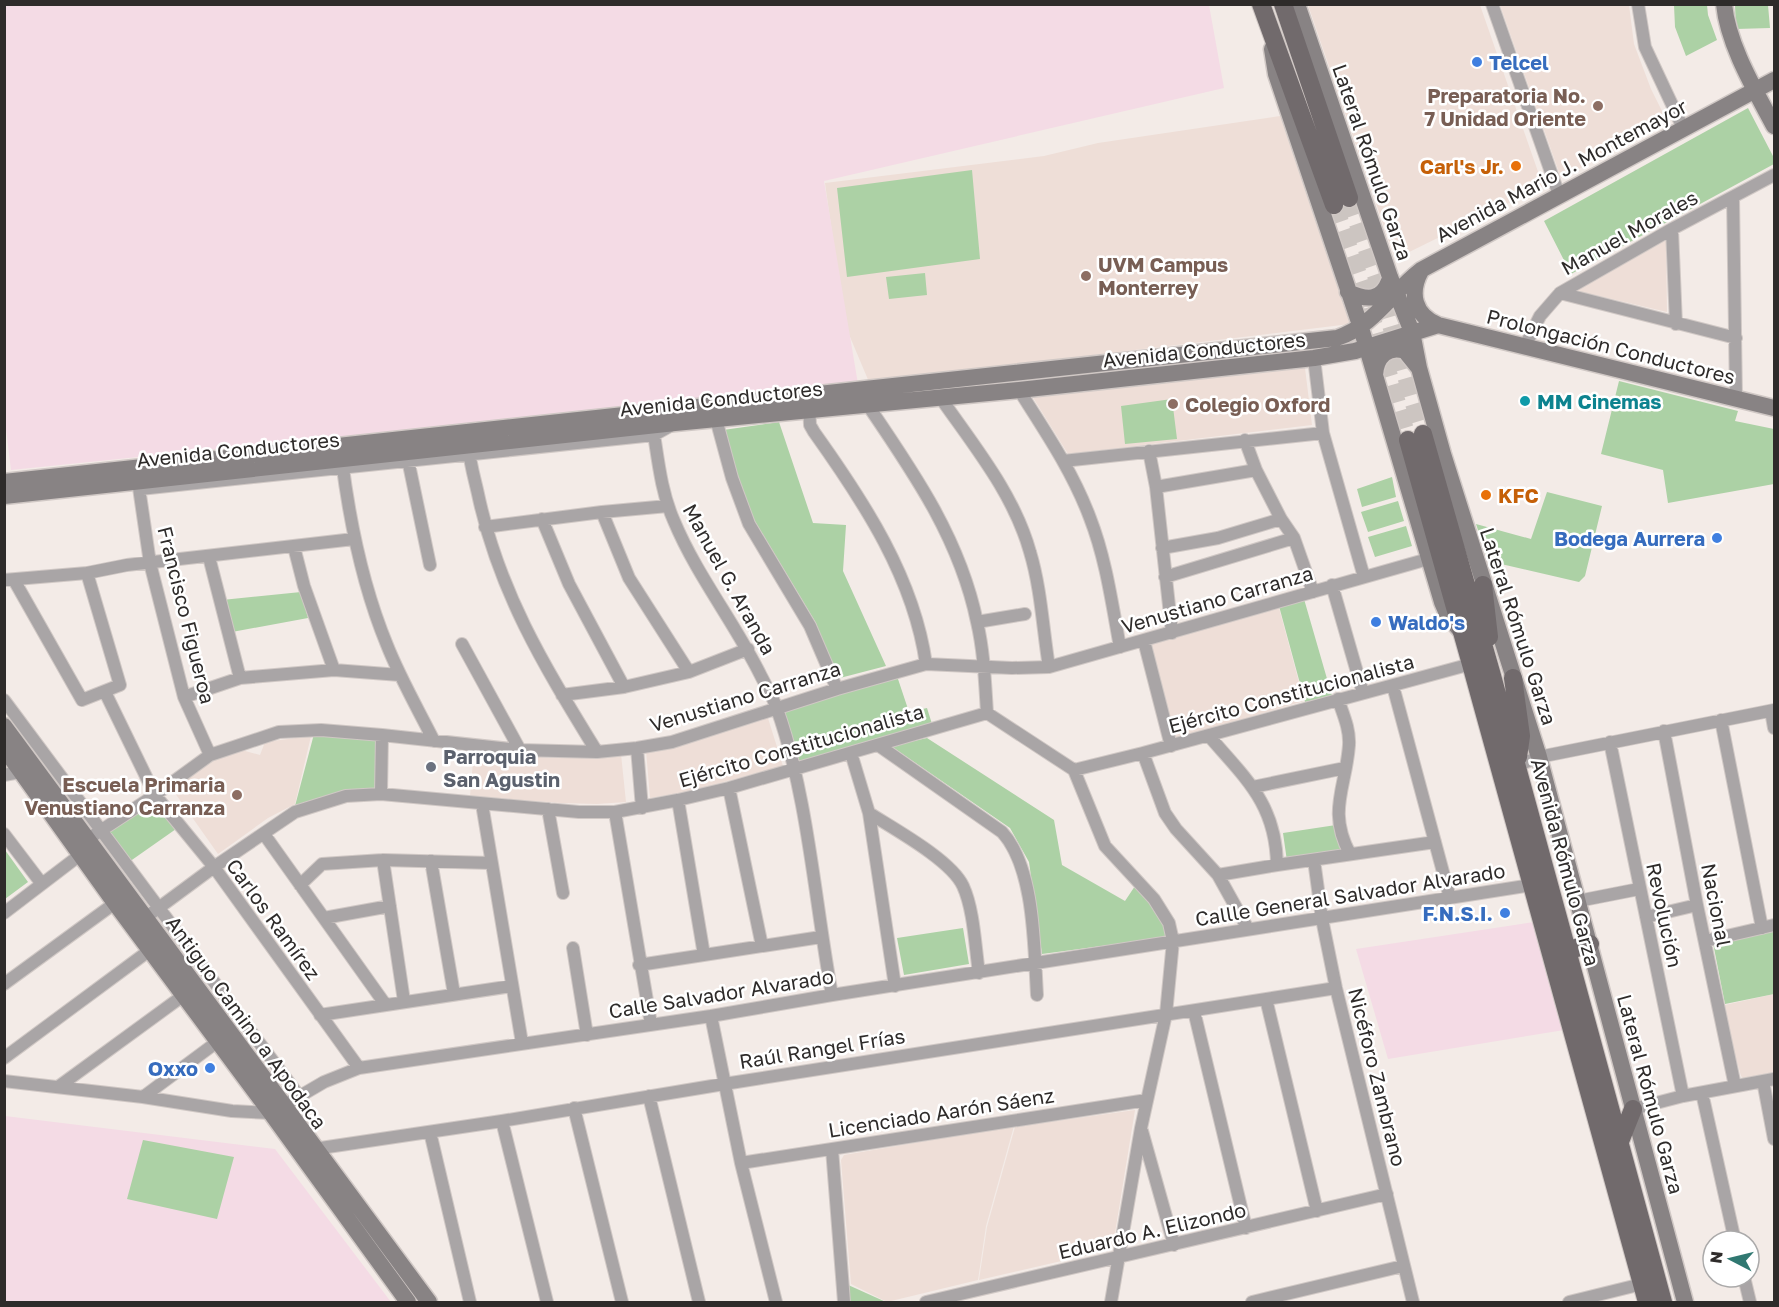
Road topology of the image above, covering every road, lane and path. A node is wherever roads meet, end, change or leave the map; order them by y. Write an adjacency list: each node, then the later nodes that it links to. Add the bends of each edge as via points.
1 (1261, 4): 7 (main road)
2 (1283, 4): 7 (main road, via 1342,202)
3 (1297, 4): 18 (main road, Lateral Rómulo Garza)
4 (1492, 4): 13 (street)
5 (1638, 4): 11 (street, via 1645,47)
6 (1724, 4): 9 (main road, via 1732,36)
7 (1270, 30): 20 (main road, via 1276,74)
8 (1774, 80): 9 (main road, Avenida Mario J. Montemayor)
9 (1755, 89): 10 (main road); 11 (main road, Avenida Mario J. Montemayor)
10 (1774, 126)
11 (1683, 128): 13 (main road, Avenida Mario J. Montemayor)
12 (1774, 175): 14 (street, Manuel Morales)
13 (1559, 195): 16 (main road, Avenida Mario J. Montemayor)
14 (1732, 197): 15 (street, Manuel Morales); 25 (street)
15 (1672, 230): 19 (street, Manuel Morales); 22 (street)
16 (1440, 260): 17 (main road, Avenida Mario J. Montemayor); 18 (main road, via 1403,270 1392,269)
17 (1421, 270): 18 (main road, Avenida Mario J. Montemayor); 24 (main road, via 1414,288)
18 (1390, 277): 20 (main road, via 1378,296 1371,299); 21 (main road, Avenida Mario J. Montemayor); 24 (main road, Lateral Rómulo Garza)
19 (1560, 293): 22 (street); 27 (street, Manuel Morales, via 1540,316)
20 (1353, 295): 21 (main road); 23 (main road)
21 (1378, 311): 23 (main road, Avenida Conductores); 24 (main road)
22 (1676, 324): 25 (street)
23 (1361, 328): 26 (main road); 28 (main road); 35 (main road, Avenida Conductores, via 1329,339)
24 (1425, 328): 26 (main road, Avenida Conductores); 27 (main road, Prolongación Conductores); 30 (main road, Lateral Rómulo Garza)
25 (1736, 338): 34 (street)
26 (1391, 339): 28 (main road, Avenida Conductores); 30 (main road)
27 (1524, 346): 34 (main road, Prolongación Conductores)
28 (1367, 347): 29 (main road, Avenida Conductores); 31 (main road)
29 (1314, 358): 32 (main road, Avenida Conductores); 40 (street)
30 (1414, 358): 31 (main road, via 1398,349 1384,353 1377,363); 73 (main road, Lateral Rómulo Garza)
31 (1376, 378): 65 (main road)
32 (1019, 390): 33 (main road, Avenida Conductores); 45 (street)
33 (940, 397): 36 (main road, Avenida Conductores); 86 (street, via 1007,495 1020,524 1031,553)
34 (1736, 398): 37 (main road, Prolongación Conductores)
35 (809, 403): 36 (main road, Avenida Conductores); 38 (main road, Avenida Conductores); 48 (main road, Avenida Conductores); 83 (street, via 810,425 889,551 915,614)
36 (867, 404): 76 (street, via 921,483 945,528)
37 (1774, 408)
38 (716, 419): 39 (main road, Avenida Conductores, via 675,423); 95 (street, via 750,524 810,626)
39 (653, 430): 42 (main road, Avenida Conductores); 53 (street, Manuel G. Aranda)
40 (1323, 433): 41 (street); 70 (street)
41 (1245, 440): 43 (street); 47 (street)
42 (469, 451): 44 (main road, Avenida Conductores); 57 (street)
43 (1149, 451): 45 (street); 50 (street)
44 (408, 457): 46 (main road, Avenida Conductores); 67 (street)
45 (1063, 461): 81 (street, via 1091,519)
46 (342, 463): 49 (main road, Avenida Conductores); 60 (street)
47 (1256, 470): 50 (street); 56 (street)
48 (4, 482)
49 (138, 485): 51 (main road, Avenida Conductores); 52 (street); 66 (street, Francisco Figueroa)
50 (1156, 487): 62 (street)
51 (4, 496)
52 (4, 504)
53 (668, 506): 54 (street); 82 (street, Manuel G. Aranda, via 714,595)
54 (602, 512): 55 (street); 88 (street, via 628,578)
55 (542, 519): 57 (street); 94 (street, via 569,584)
56 (1281, 519): 58 (street); 59 (street)
57 (485, 527): 98 (street, via 526,632)
58 (1218, 538): 62 (street); 64 (street)
59 (1294, 538): 64 (street); 74 (street)
60 (354, 539): 61 (street); 90 (street, via 379,624)
61 (294, 547): 63 (street); 87 (street)
62 (1162, 548): 69 (street)
63 (209, 557): 66 (street); 91 (street)
64 (1222, 559): 69 (street)
65 (1428, 559): 70 (street, Venustiano Carranza); 77 (main road, via 1448,616)
66 (150, 563): 68 (street); 99 (street, Francisco Figueroa)
67 (430, 565)
68 (87, 573): 71 (street); 96 (street, via 120,686)
69 (1165, 577): 78 (street)
70 (1364, 577): 72 (street, Venustiano Carranza)
71 (9, 580): 96 (street, via 82,700)
72 (1332, 585): 74 (street, Venustiano Carranza); 97 (street)
73 (1483, 585): 89 (main road); 92 (main road, Lateral Rómulo Garza)
74 (1313, 592): 78 (street, Venustiano Carranza)
75 (1025, 614): 76 (street)
76 (977, 622): 85 (street)
77 (1460, 630): 84 (main road, Avenida Rómulo Garza); 89 (main road, Avenida Rómulo Garza, via 1416,437)
78 (1172, 633): 79 (street, Venustiano Carranza)
79 (1144, 641): 81 (street, Venustiano Carranza); 114 (street)
80 (462, 644): 117 (street)
81 (1120, 647): 86 (street, Venustiano Carranza)
82 (748, 649): 88 (street); 102 (street, Manuel G. Aranda)
83 (926, 664): 85 (street, Venustiano Carranza); 95 (street, Venustiano Carranza)
84 (1471, 664): 93 (street, Ejército Constitucionalista); 153 (main road, Avenida Rómulo Garza)
85 (984, 666): 86 (street, Venustiano Carranza); 104 (street)
86 (1049, 667)
87 (334, 670): 90 (street); 91 (street)
88 (689, 672): 94 (street)
89 (1491, 672): 123 (main road, Avenida Rómulo Garza)
90 (400, 675): 111 (street)
91 (240, 678): 99 (street)
92 (1513, 678): 122 (main road, Lateral Rómulo Garza); 123 (main road, via 1521,736)
93 (1393, 686): 97 (street, Ejército Constitucionalista); 141 (street)
94 (624, 687): 98 (street)
95 (837, 689): 102 (street, Venustiano Carranza)
96 (105, 692): 131 (street, Carlos Ramírez)
97 (1363, 693): 100 (street, Ejército Constitucionalista)
98 (562, 695): 118 (street)
99 (184, 697): 121 (street, Francisco Figueroa)
100 (1338, 699): 110 (street, Ejército Constitucionalista); 124 (street, via 1349,737)
101 (4, 700): 140 (street)
102 (777, 707): 116 (street, Venustiano Carranza, via 685,738); 126 (street, Manuel G. Aranda)
103 (1773, 711): 105 (street); 107 (street)
104 (987, 713): 113 (street, Ejército Constitucionalista); 127 (street)
105 (1721, 720): 108 (street); 167 (street)
106 (4, 726): 125 (main road)
107 (1774, 728)
108 (1664, 731): 112 (street); 159 (street, Nacional)
109 (382, 735): 111 (street, Venustiano Carranza); 121 (street, Venustiano Carranza, via 321,730 279,732); 130 (street)
110 (1209, 736): 114 (street, Ejército Constitucionalista); 128 (street)
111 (434, 741): 117 (street, Venustiano Carranza)
112 (1610, 742): 122 (street); 154 (street, Revolución)
113 (878, 745): 119 (street, Ejército Constitucionalista); 178 (street, via 1002,832 1013,845 1026,882)
114 (1171, 746): 120 (street, Ejército Constitucionalista)
115 (4, 748): 125 (main road)
116 (637, 748): 118 (street, Venustiano Carranza); 134 (street)
117 (520, 750): 118 (street, Venustiano Carranza)
118 (597, 752)
119 (850, 753): 126 (street, Ejército Constitucionalista); 137 (street)
120 (1143, 753): 127 (street, Ejército Constitucionalista); 150 (street, via 1168,819)
121 (210, 754): 131 (street, Venustiano Carranza)
122 (1539, 757): 123 (street); 157 (main road, Lateral Rómulo Garza)
123 (1516, 765): 176 (main road, Avenida Rómulo Garza)
124 (1346, 768): 128 (street); 142 (street, via 1338,812 1341,835)
125 (19, 770): 140 (main road, Antiguo Camino a Apodaca); 143 (main road)
126 (794, 770): 129 (street, Ejército Constitucionalista); 169 (street, Manuel G. Aranda)
127 (1074, 770): 170 (street, via 1105,846 1154,900 1169,923)
128 (1253, 787): 148 (street, via 1269,816)
129 (729, 788): 132 (street, Ejército Constitucionalista); 173 (street)
130 (381, 794): 133 (street, Ejército Constitucionalista); 139 (street, Ejército Constitucionalista, via 326,801 295,812)
131 (155, 795): 140 (street, Venustiano Carranza); 149 (street, Carlos Ramírez)
132 (678, 800): 134 (street, Ejército Constitucionalista); 177 (street)
133 (482, 804): 135 (street, Ejército Constitucionalista); 147 (street)
134 (642, 808): 136 (street, Ejército Constitucionalista)
135 (548, 809): 136 (street, Ejército Constitucionalista); 155 (street)
136 (615, 812): 179 (street)
137 (869, 813): 180 (street, via 957,876 967,898); 183 (street)
138 (4, 834): 151 (street)
139 (264, 834): 149 (street, Ejército Constitucionalista); 152 (street)
140 (95, 835): 161 (street); 164 (main road, Antiguo Camino a Apodaca)
141 (1435, 842): 142 (street); 156 (street)
142 (1350, 854): 145 (street)
143 (80, 855): 151 (street); 158 (main road)
144 (383, 860): 146 (street); 152 (street, via 322,864); 160 (street)
145 (1314, 860): 148 (street); 166 (street, Nicéforo Zambrano)
146 (431, 861): 147 (street); 185 (street)
147 (491, 864): 182 (street)
148 (1277, 865): 150 (street)
149 (214, 867): 161 (street, Ejército Constitucionalista); 194 (street, Carlos Ramírez)
150 (1218, 875): 168 (street)
151 (42, 884): 162 (street)
152 (300, 885): 165 (street)
153 (1532, 885): 156 (street, Callle General Salvador Alvarado); 231 (main road, Avenida Rómulo Garza)
154 (1639, 889): 157 (street); 163 (street, Revolución)
155 (563, 893)
156 (1450, 898): 166 (street, Callle General Salvador Alvarado)
157 (1578, 901): 172 (main road, Lateral Rómulo Garza)
158 (115, 903): 175 (main road); 181 (street)
159 (1697, 905): 163 (street); 171 (street, Nacional)
160 (390, 906): 165 (street); 190 (street)
161 (160, 909): 164 (street, Ejército Constitucionalista); 208 (street)
162 (4, 913)
163 (1646, 917): 210 (street, Revolución)
164 (146, 918): 215 (main road, Antiguo Camino a Apodaca)
165 (324, 918): 191 (street)
166 (1322, 919): 168 (street, Callle General Salvador Alvarado); 184 (street, Nicéforo Zambrano)
167 (1768, 926): 171 (street)
168 (1248, 929): 170 (street, Callle General Salvador Alvarado)
169 (821, 937): 173 (street); 187 (street, Manuel G. Aranda)
170 (1173, 941): 178 (street, Calle Salvador Alvarado); 193 (street)
171 (1705, 942): 205 (street, Nacional)
172 (1590, 944): 176 (main road); 214 (main road, Lateral Rómulo Garza)
173 (762, 946): 177 (street)
174 (573, 948): 197 (street)
175 (150, 950): 186 (main road); 200 (street)
176 (1566, 951): 220 (main road, Avenida Rómulo Garza)
177 (704, 955): 179 (street)
178 (1035, 963): 180 (street, Calle Salvador Alvarado); 188 (street)
179 (639, 965): 196 (street)
180 (978, 973): 183 (street, Calle Salvador Alvarado)
181 (4, 984)
182 (512, 986): 185 (street); 199 (street)
183 (895, 986): 187 (street, Calle Salvador Alvarado)
184 (1336, 988): 189 (street, Raúl Rangel Frías); 224 (street, Nicéforo Zambrano)
185 (454, 994): 190 (street)
186 (184, 995): 198 (main road); 206 (street)
187 (832, 995): 195 (street, Calle Salvador Alvarado)
188 (1037, 995)
189 (1266, 999): 192 (street, Raúl Rangel Frías); 225 (street)
190 (404, 1001): 191 (street)
191 (385, 1004): 194 (street)
192 (1194, 1011): 193 (street, Raúl Rangel Frías); 226 (street)
193 (1166, 1014): 204 (street, Raúl Rangel Frías); 212 (street)
194 (320, 1015): 201 (street, Carlos Ramírez)
195 (711, 1016): 196 (street, Calle Salvador Alvarado); 204 (street)
196 (651, 1024): 197 (street, Calle Salvador Alvarado)
197 (587, 1035): 199 (street, Calle Salvador Alvarado)
198 (217, 1042): 211 (street); 215 (main road)
199 (522, 1043): 201 (street, Calle Salvador Alvarado)
200 (4, 1058)
201 (359, 1068): 208 (street, Calle Salvador Alvarado)
202 (1769, 1080): 205 (street); 219 (street)
203 (4, 1081): 206 (street)
204 (724, 1084): 209 (street, Raúl Rangel Frías); 223 (street)
205 (1735, 1086): 207 (street)
206 (58, 1087): 211 (street)
207 (1702, 1093): 210 (street); 227 (street)
208 (299, 1096): 215 (street, Calle Salvador Alvarado)
209 (649, 1096): 213 (street, Raúl Rangel Frías); 237 (street)
210 (1683, 1096): 214 (street)
211 (143, 1097): 215 (street, via 232,1111)
212 (1147, 1101): 217 (street); 222 (street, Licenciado Aarón Sáenz)
213 (574, 1108): 216 (street, Raúl Rangel Frías); 236 (street)
214 (1633, 1109): 220 (main road); 247 (main road, Lateral Rómulo Garza)
215 (277, 1110): 221 (main road, Antiguo Camino a Apodaca); 232 (main road)
216 (501, 1121): 218 (street, Raúl Rangel Frías); 235 (street)
217 (1141, 1128): 228 (street); 229 (street)
218 (430, 1132): 221 (street, Raúl Rangel Frías); 234 (street)
219 (1774, 1139)
220 (1619, 1144): 246 (main road, Avenida Rómulo Garza)
221 (314, 1149): 233 (main road, Antiguo Camino a Apodaca)
222 (832, 1149): 223 (street, Licenciado Aarón Sáenz); 239 (street)
223 (741, 1163): 238 (street)
224 (1387, 1194): 225 (street, Eduardo A. Elizondo); 230 (street, Nicéforo Zambrano)
225 (1317, 1211): 226 (street, Eduardo A. Elizondo)
226 (1246, 1228): 228 (street, Eduardo A. Elizondo)
227 (1733, 1229)
228 (1174, 1245): 229 (street, Eduardo A. Elizondo)
229 (1119, 1257): 240 (street, Eduardo A. Elizondo); 241 (street)
230 (1403, 1266): 242 (street); 243 (street, Nicéforo Zambrano)
231 (1641, 1293): 244 (street); 245 (main road, Avenida Rómulo Garza)
232 (408, 1302)
233 (429, 1302)
234 (470, 1302)
235 (547, 1302)
236 (622, 1302)
237 (699, 1302)
238 (776, 1302)
239 (844, 1302)
240 (926, 1302)
241 (1111, 1302)
242 (1252, 1302)
243 (1413, 1302)
244 (1569, 1302)
245 (1647, 1302)
246 (1663, 1302)
247 (1685, 1302)

